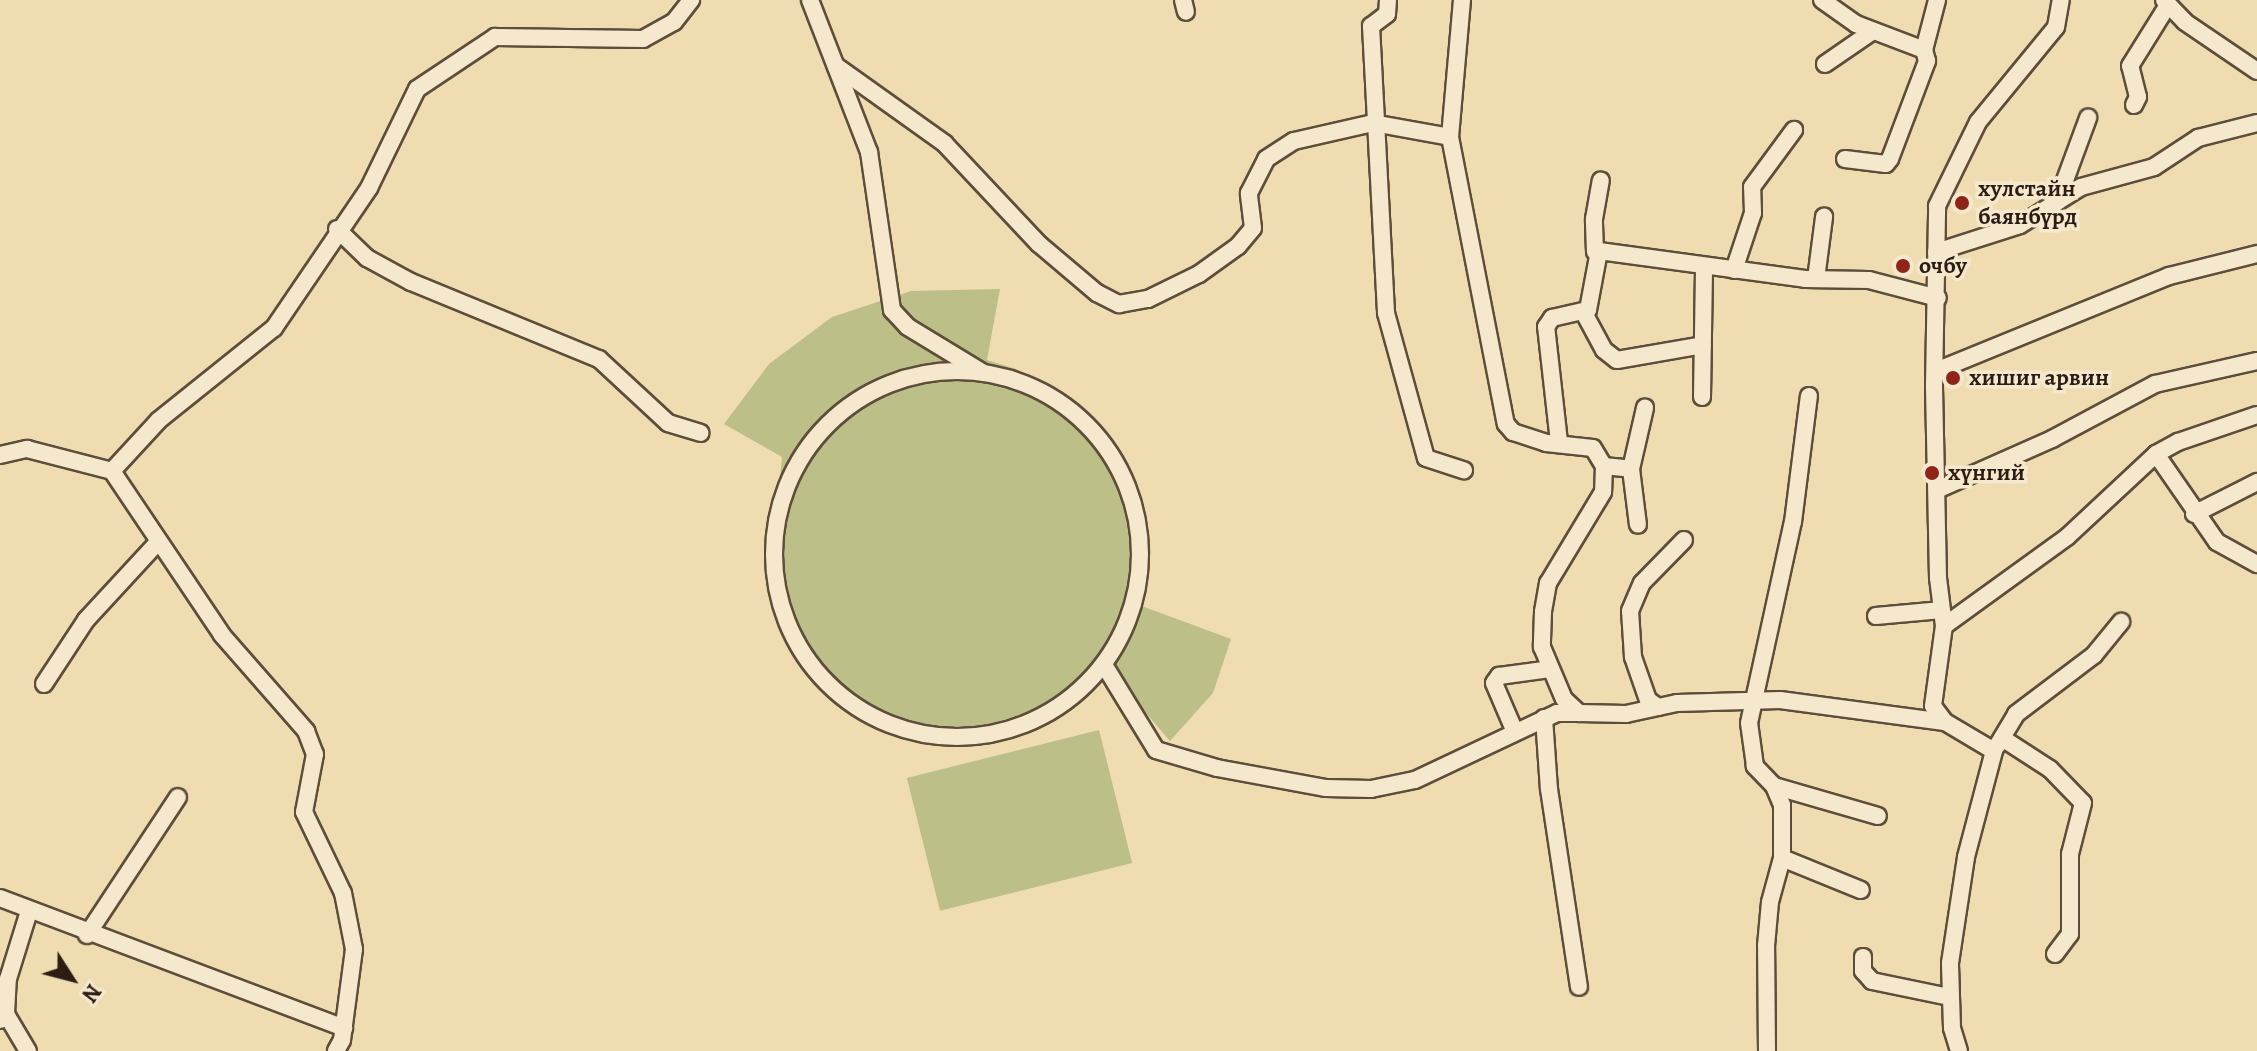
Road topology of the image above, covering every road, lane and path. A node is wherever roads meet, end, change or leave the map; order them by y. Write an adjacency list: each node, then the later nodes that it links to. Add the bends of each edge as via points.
1 (691, 0): 24 (street, via 674,22 643,39 495,37 453,62 417,89 372,184)
2 (810, 0): 12 (street)
3 (1388, 0): 16 (street, via 1387,14 1371,26)
4 (1462, 0): 19 (street)
5 (1822, 0): 9 (street)
6 (1937, 0): 10 (street)
7 (2061, 0): 26 (street, via 2056,27 1978,122 1954,164 1937,206)
8 (2166, 2): 13 (street, via 2225,53); 14 (street, via 2130,66 2138,97)
9 (1873, 31): 10 (street); 11 (street)
10 (1924, 50): 20 (street, via 1923,73 1890,159 1886,164)
11 (1825, 64)
12 (836, 66): 16 (street, via 944,143 1039,244 1097,293 1119,304 1148,299 1199,274 1238,246 1253,228 1249,193 1266,159 1294,141); 36 (street, via 876,179 892,310 908,327)
13 (2257, 71)
14 (2134, 105)
15 (2088, 118): 22 (street)
16 (1373, 123): 19 (street); 47 (street, via 1386,313 1426,458)
17 (2257, 123): 22 (street, via 2198,138 2154,167 2081,187)
18 (1794, 130): 29 (street, via 1752,187 1753,213)
19 (1450, 137): 42 (street, via 1506,424 1513,432)
20 (1845, 159)
21 (1601, 181): 25 (street)
22 (2056, 204): 26 (street, via 2020,225)
23 (1824, 217): 30 (street)
24 (337, 229): 41 (street, via 367,258 411,282 599,359 668,423); 48 (street, via 274,328 159,420)
25 (1595, 252): 28 (street, via 1651,254); 32 (street)
26 (1936, 252): 31 (street)
27 (2257, 254): 35 (street, via 2169,276)
28 (1704, 266): 29 (street); 33 (street)
29 (1734, 270): 30 (street)
30 (1816, 279): 31 (street, via 1869,280)
31 (1938, 298): 35 (street)
32 (1584, 313): 33 (street, via 1604,350 1617,360); 42 (street, via 1552,318 1546,327)
33 (1703, 345): 38 (street)
34 (2257, 361): 50 (street, via 2155,384 2052,439)
35 (1936, 371): 50 (street)
36 (982, 372): 59 (street, via 1036,388 1065,407 1090,429 1132,498 1138,527 1136,593); 59 (street, via 953,369 908,375 873,388 841,409 813,442 792,474 771,547 782,612 810,662 846,700 899,729 928,736 983,737 1016,729 1050,713)
37 (1809, 396): 62 (street, via 1793,522)
38 (1702, 397)
39 (1645, 408): 46 (street)
40 (2257, 415): 43 (street)
41 (701, 433)
42 (1559, 442): 45 (street, via 1593,448)
43 (2156, 454): 51 (street); 57 (street, via 2067,537)
44 (0, 455): 48 (street, via 27,449)
45 (1604, 466): 46 (street); 60 (street, via 1603,492 1548,583 1542,647)
46 (1631, 469): 52 (street)
47 (1464, 470)
48 (112, 471): 54 (street)
49 (2257, 482): 51 (street)
50 (1937, 490): 57 (street)
51 (2194, 514): 55 (street, via 2234,556)
52 (1638, 525)
53 (1684, 540): 63 (street, via 1642,583 1630,611 1633,657 1648,700)
54 (158, 542): 61 (street, via 86,620); 82 (street, via 222,635 306,731 315,754 304,812 343,893 354,949)
55 (2257, 564)
56 (1876, 616): 57 (street)
57 (1943, 618): 66 (street, via 1933,706)
58 (2121, 622): 68 (street, via 2094,655 2016,714)
59 (1106, 668): 67 (street, via 1156,750 1217,768 1326,788 1371,789 1415,780)
60 (1550, 669): 64 (street, via 1564,699); 67 (street, via 1499,676 1494,683)
61 (44, 684)
62 (1755, 700): 63 (street); 66 (street); 69 (street, via 1749,723 1755,766)
63 (1658, 707): 64 (street, via 1626,714)
64 (1579, 713): 65 (street)
65 (1544, 718): 67 (street); 79 (street, via 1556,845)
66 (1945, 722): 68 (street)
67 (1515, 732)
68 (1998, 744): 77 (street, via 2050,769 2083,803 2070,854 2070,934); 80 (street, via 1966,857)
69 (1774, 786): 71 (street); 72 (street, via 1782,805)
70 (178, 797): 76 (street)
71 (1878, 816)
72 (1782, 858): 73 (street); 85 (street, via 1766,946)
73 (1861, 890)
74 (0, 898): 75 (street)
75 (29, 911): 76 (street); 81 (street, via 8,979)
76 (87, 935): 82 (street, via 134,946)
77 (2055, 954)
78 (1863, 957): 80 (street, via 1863,971 1872,981)
79 (1579, 987)
80 (1949, 997): 86 (street)
81 (3, 1017): 83 (street)
82 (344, 1028): 84 (street)
83 (28, 1051)
84 (336, 1051)
85 (1767, 1051)
86 (1959, 1051)

